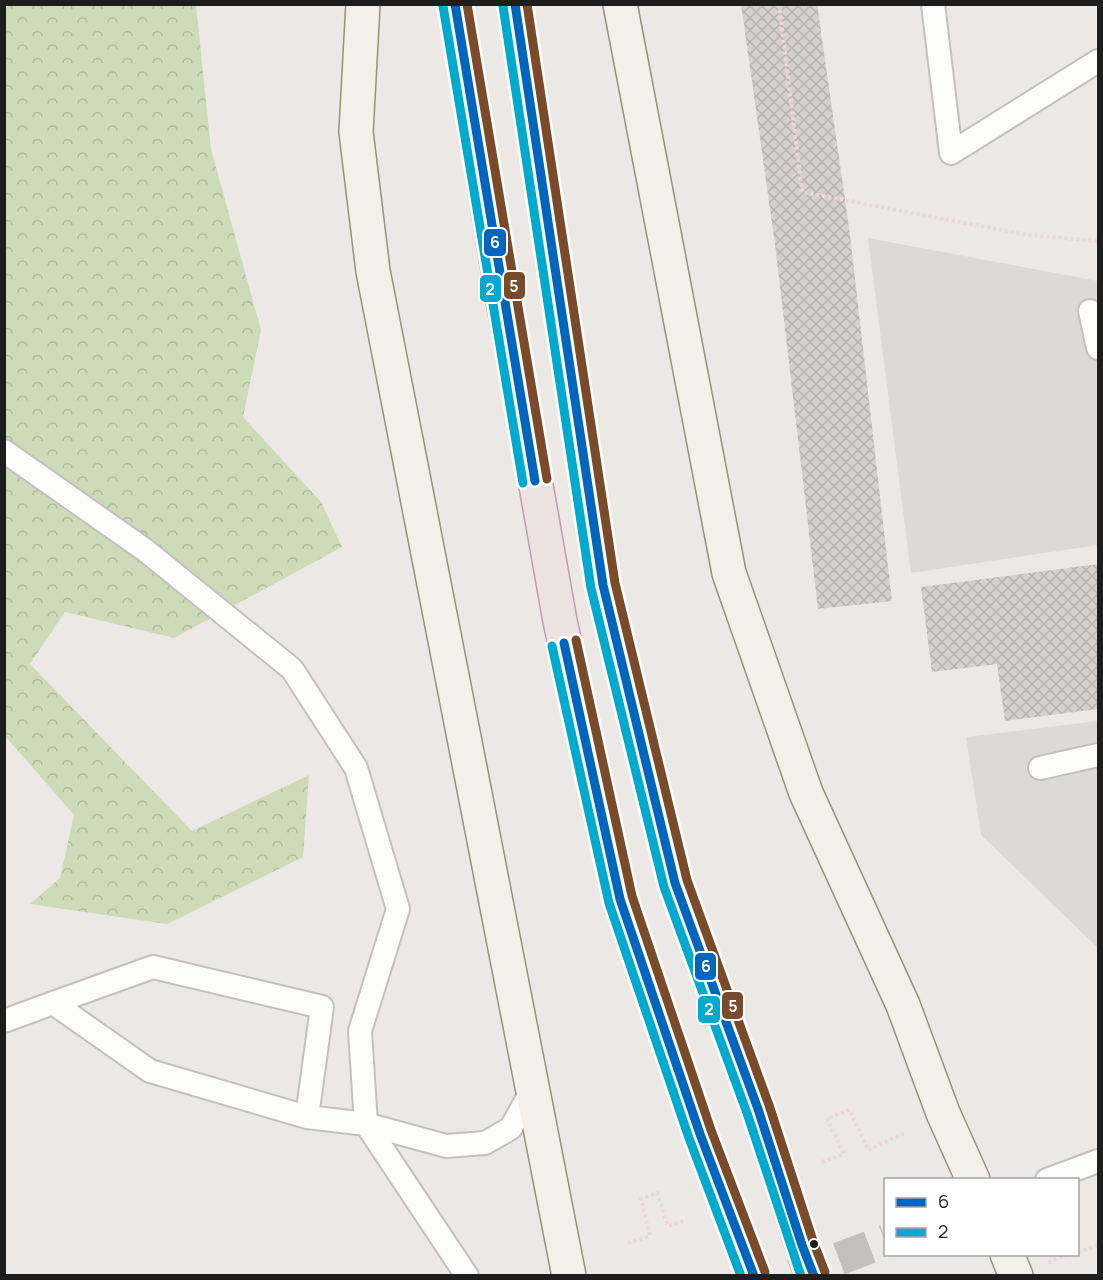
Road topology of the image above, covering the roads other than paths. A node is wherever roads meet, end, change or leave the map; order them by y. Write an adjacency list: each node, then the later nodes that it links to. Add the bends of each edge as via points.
1 (363, 4): 14 (main road, via 356,132 373,271)
2 (455, 4): 24 (highway, via 560,621 620,899 700,1134)
3 (515, 4): 25 (highway, via 603,585 675,883 758,1108)
4 (620, 4): 18 (main road, via 729,573 806,793 903,1005 943,1113)
5 (933, 4): 6 (lane, via 951,153)
6 (1098, 61)
7 (1090, 311): 8 (lane)
8 (1098, 348)
9 (4, 452): 16 (lane, via 145,550 292,669 356,768 398,909 360,1031)
10 (1098, 755): 11 (lane)
11 (1040, 768)
12 (53, 1004): 13 (lane); 15 (lane, via 150,1071); 15 (lane, via 153,968 322,1007)
13 (4, 1021)
14 (533, 1088): 16 (lane, via 510,1128 485,1143 446,1146); 23 (main road)
15 (307, 1117): 16 (lane)
16 (366, 1124): 22 (lane)
17 (1098, 1161): 19 (lane)
18 (973, 1178)
19 (1050, 1178)
20 (1009, 1256): 21 (main road)
21 (1030, 1269)
22 (467, 1275)
23 (569, 1275)
24 (754, 1275)
25 (814, 1275)

